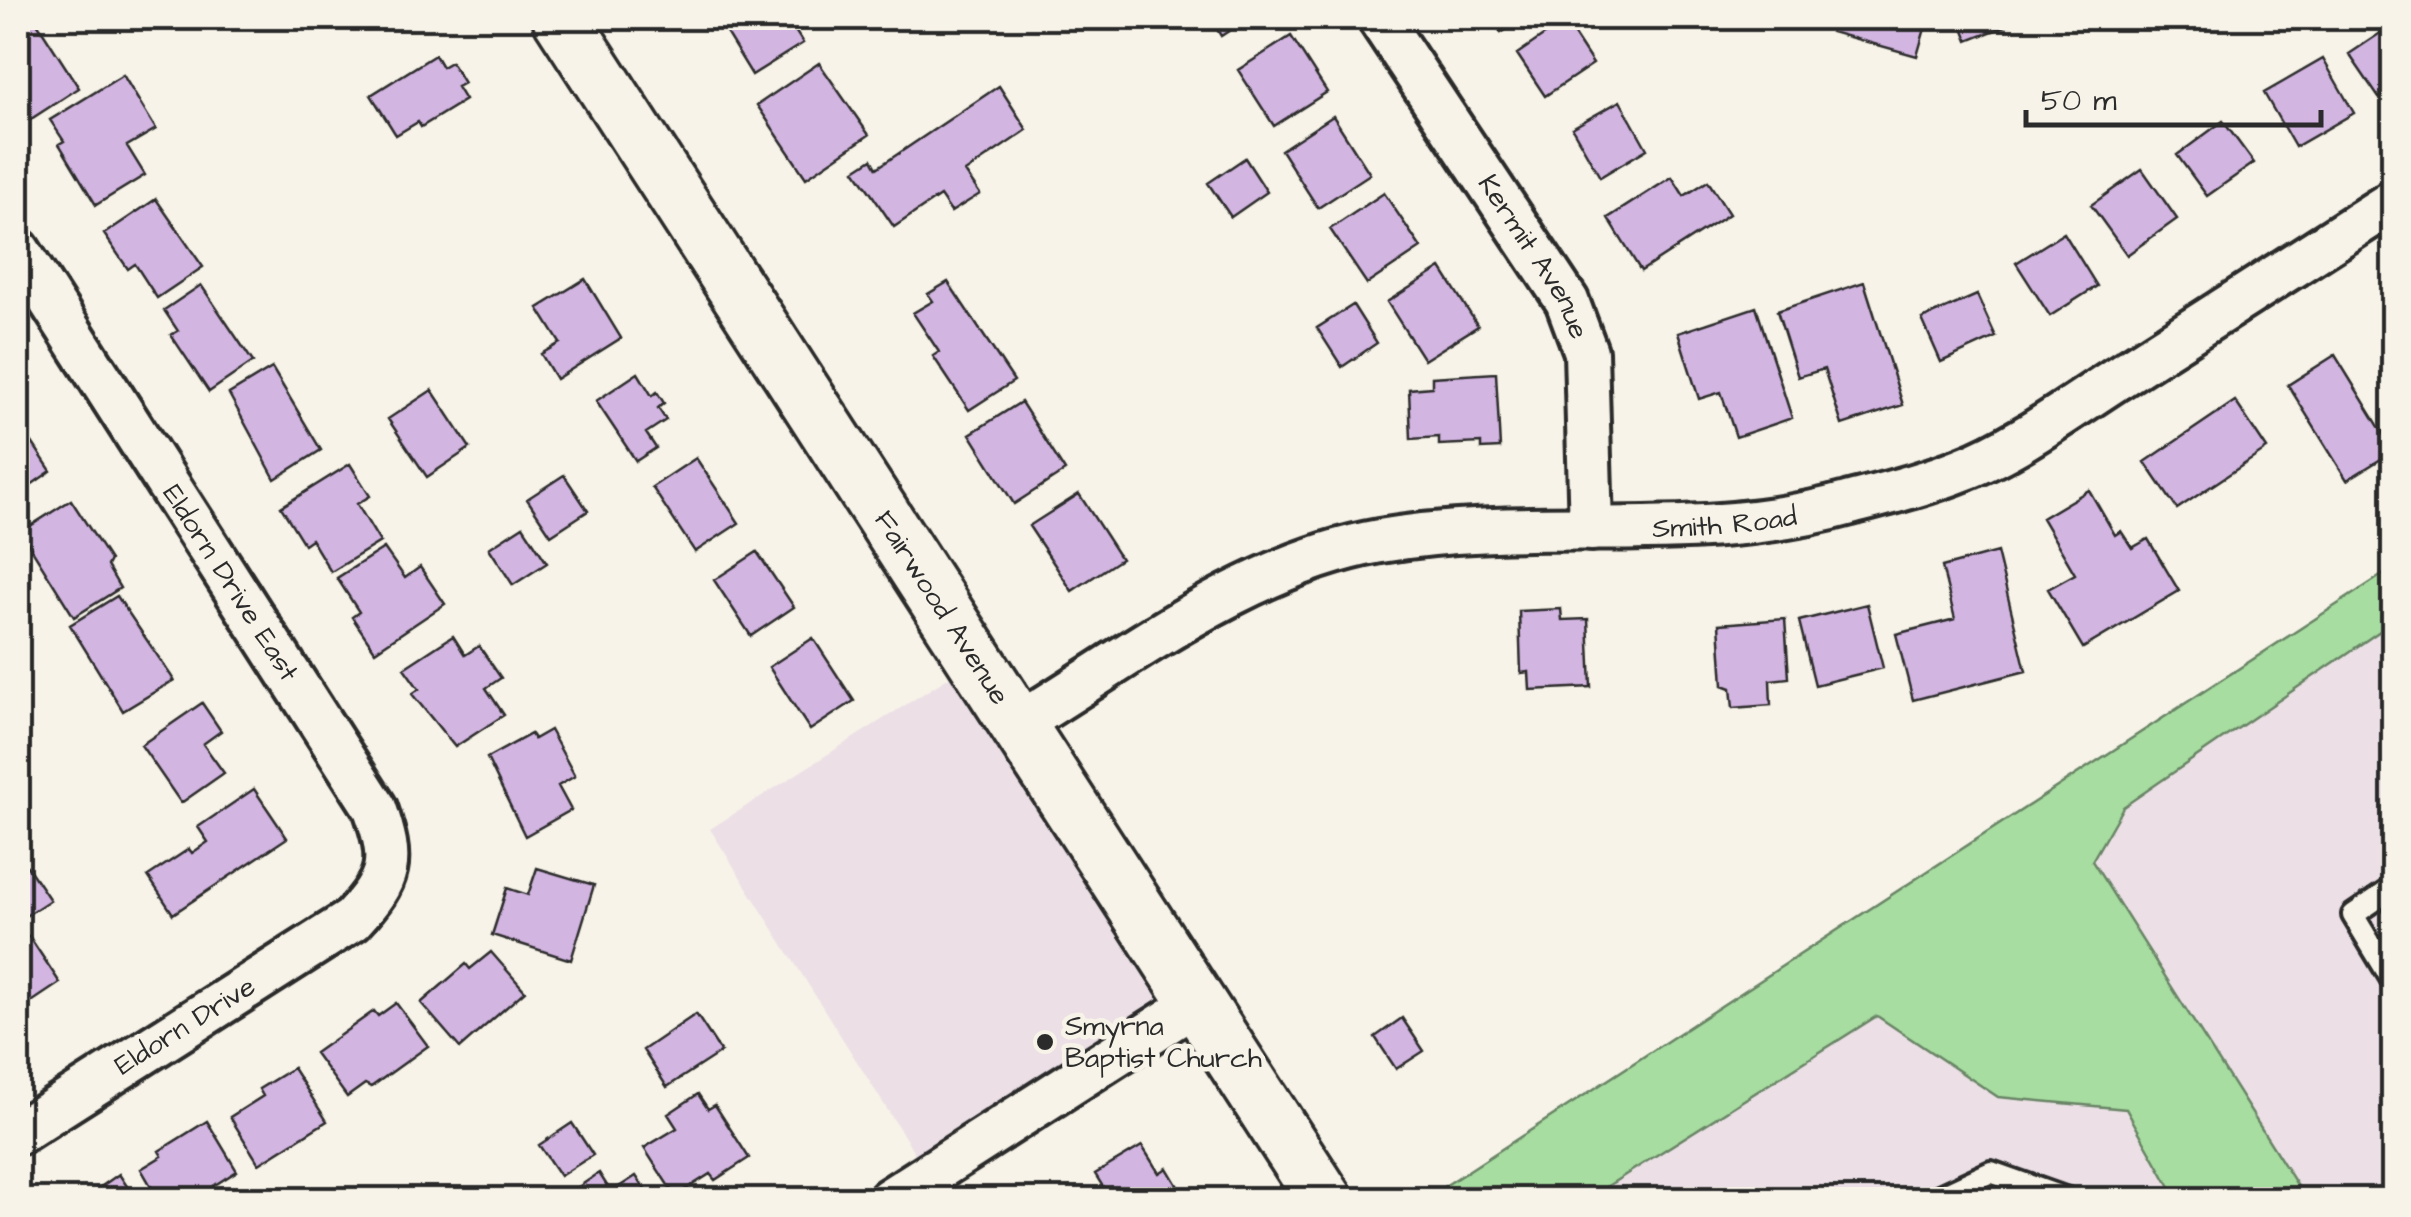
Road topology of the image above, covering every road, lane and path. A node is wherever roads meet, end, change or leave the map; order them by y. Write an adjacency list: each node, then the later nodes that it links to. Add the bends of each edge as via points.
1 (561, 18): 6 (street, Fairwood Avenue)
2 (1379, 18): 5 (street, Kermit Avenue, via 1567,301 1586,352)
3 (2394, 202): 5 (street, Smith Road, via 1966,468 1843,506 1757,522)
4 (18, 250): 8 (street, Eldorn Drive East, via 375,808 386,862 380,889)
5 (1591, 529): 6 (street, Smith Road, via 1378,541 1302,564 1181,626)
6 (1017, 725): 10 (street, Fairwood Avenue)
7 (2394, 887): 9 (lane, via 2353,915)
8 (352, 920): 11 (street, Eldorn Drive)
9 (2394, 982)
10 (1198, 1002): 12 (street); 13 (street, Fairwood Avenue)
11 (18, 1133)
12 (890, 1200)
13 (1324, 1200)
14 (1931, 1200): 15 (lane, via 1992,1172)
15 (2070, 1200)

